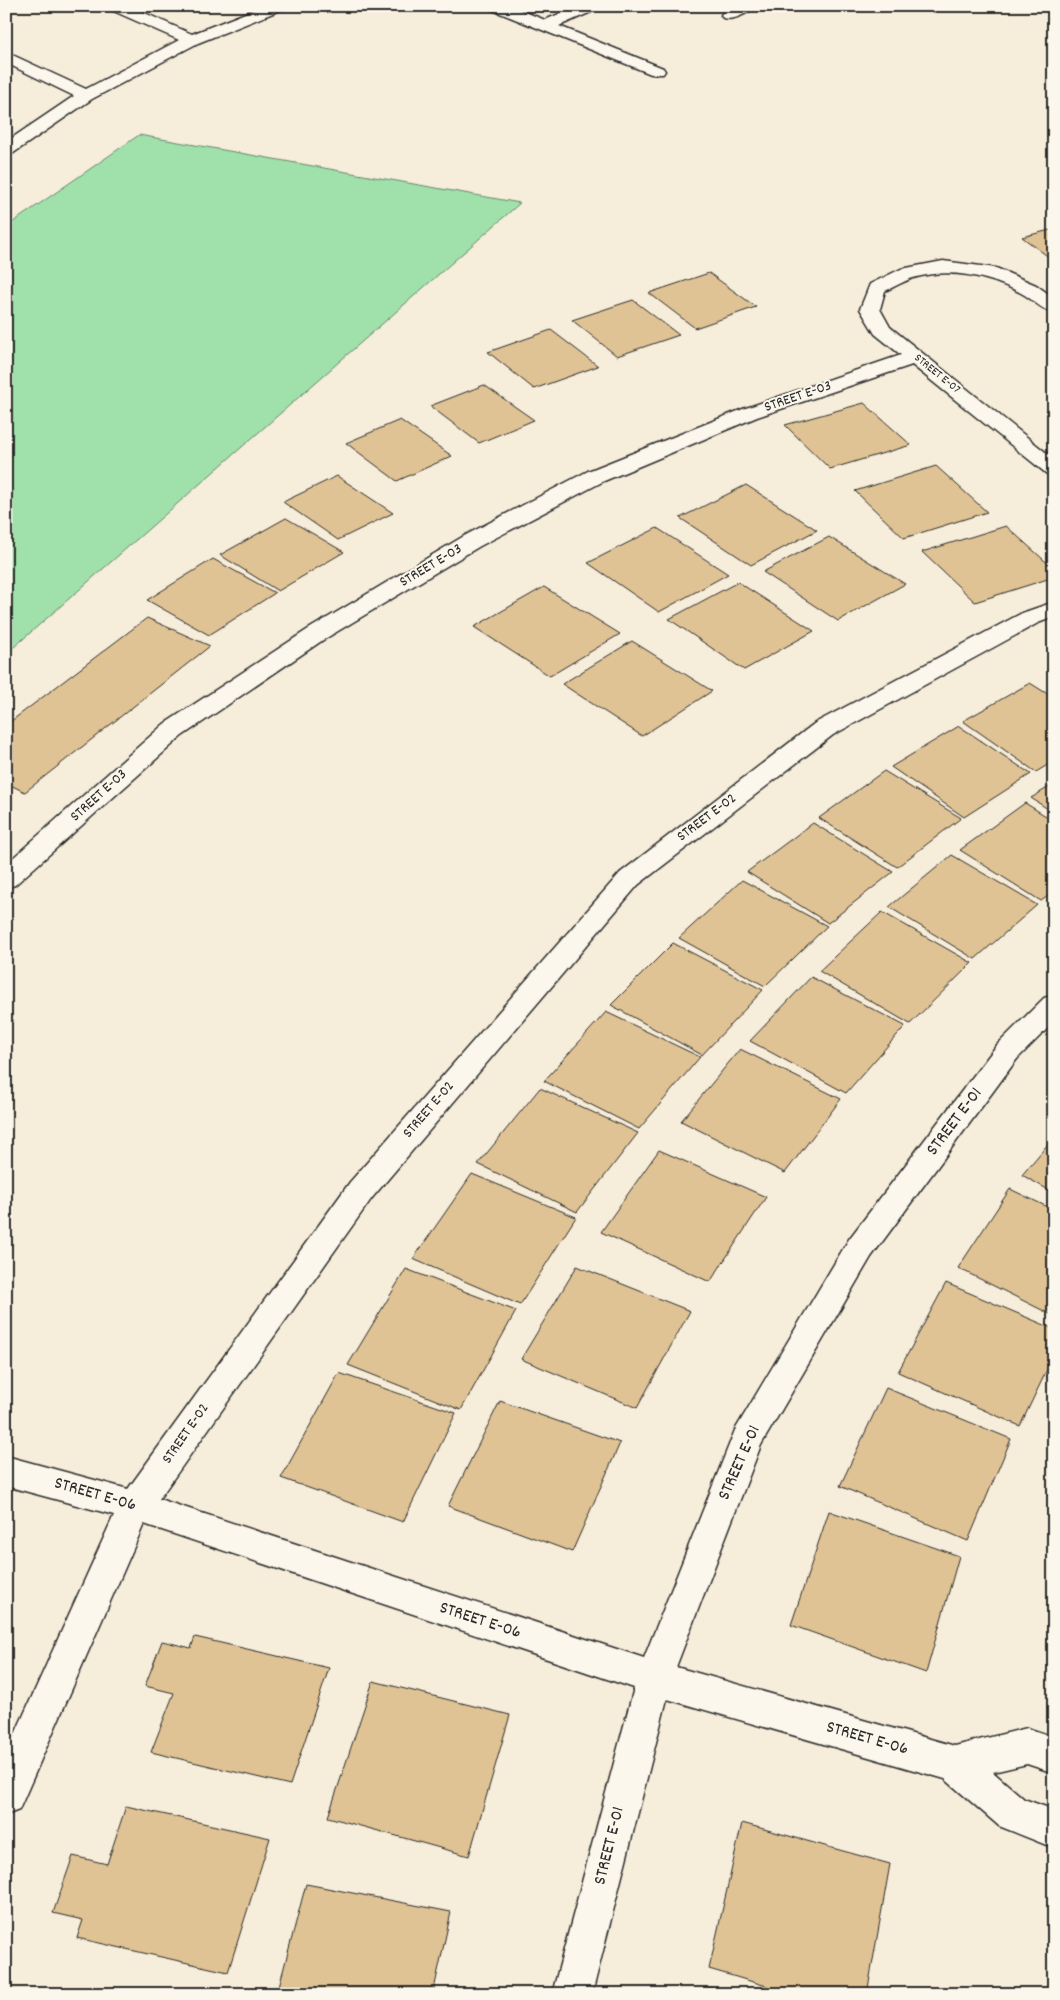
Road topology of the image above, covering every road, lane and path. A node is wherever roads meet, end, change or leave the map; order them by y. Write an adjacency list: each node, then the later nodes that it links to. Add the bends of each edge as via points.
1 (115, 6): 8 (street)
2 (277, 6): 8 (street)
3 (496, 6): 7 (street)
4 (592, 6): 7 (street)
5 (747, 6): 6 (street)
6 (729, 15)
7 (545, 26): 10 (street)
8 (192, 40): 11 (street)
9 (6, 57): 11 (street)
10 (657, 71)
11 (86, 95): 12 (street)
12 (6, 150)
13 (1054, 307): 14 (street, STREET E-07, via 1029,289 989,272 943,267 908,273 877,288 870,309 882,330)
14 (915, 357): 15 (street, STREET E-07); 17 (street, STREET E-03, via 750,413 596,476 472,541 315,635 172,730)
15 (1054, 470)
16 (1054, 609): 20 (street, STREET E-02, via 1030,618 824,729 629,879 361,1190)
17 (6, 879)
18 (1054, 1005): 21 (street, STREET E-01, via 1007,1052 855,1257 747,1440)
19 (6, 1471): 20 (street, STREET E-06)
20 (135, 1506): 21 (street, STREET E-06); 24 (street, STREET E-02)
21 (654, 1678): 23 (street, STREET E-06); 26 (street, STREET E-01)
22 (1054, 1755): 23 (street, via 1026,1746)
23 (955, 1764): 25 (street, via 1012,1814)
24 (6, 1797)
25 (1054, 1829)
26 (572, 1994)

